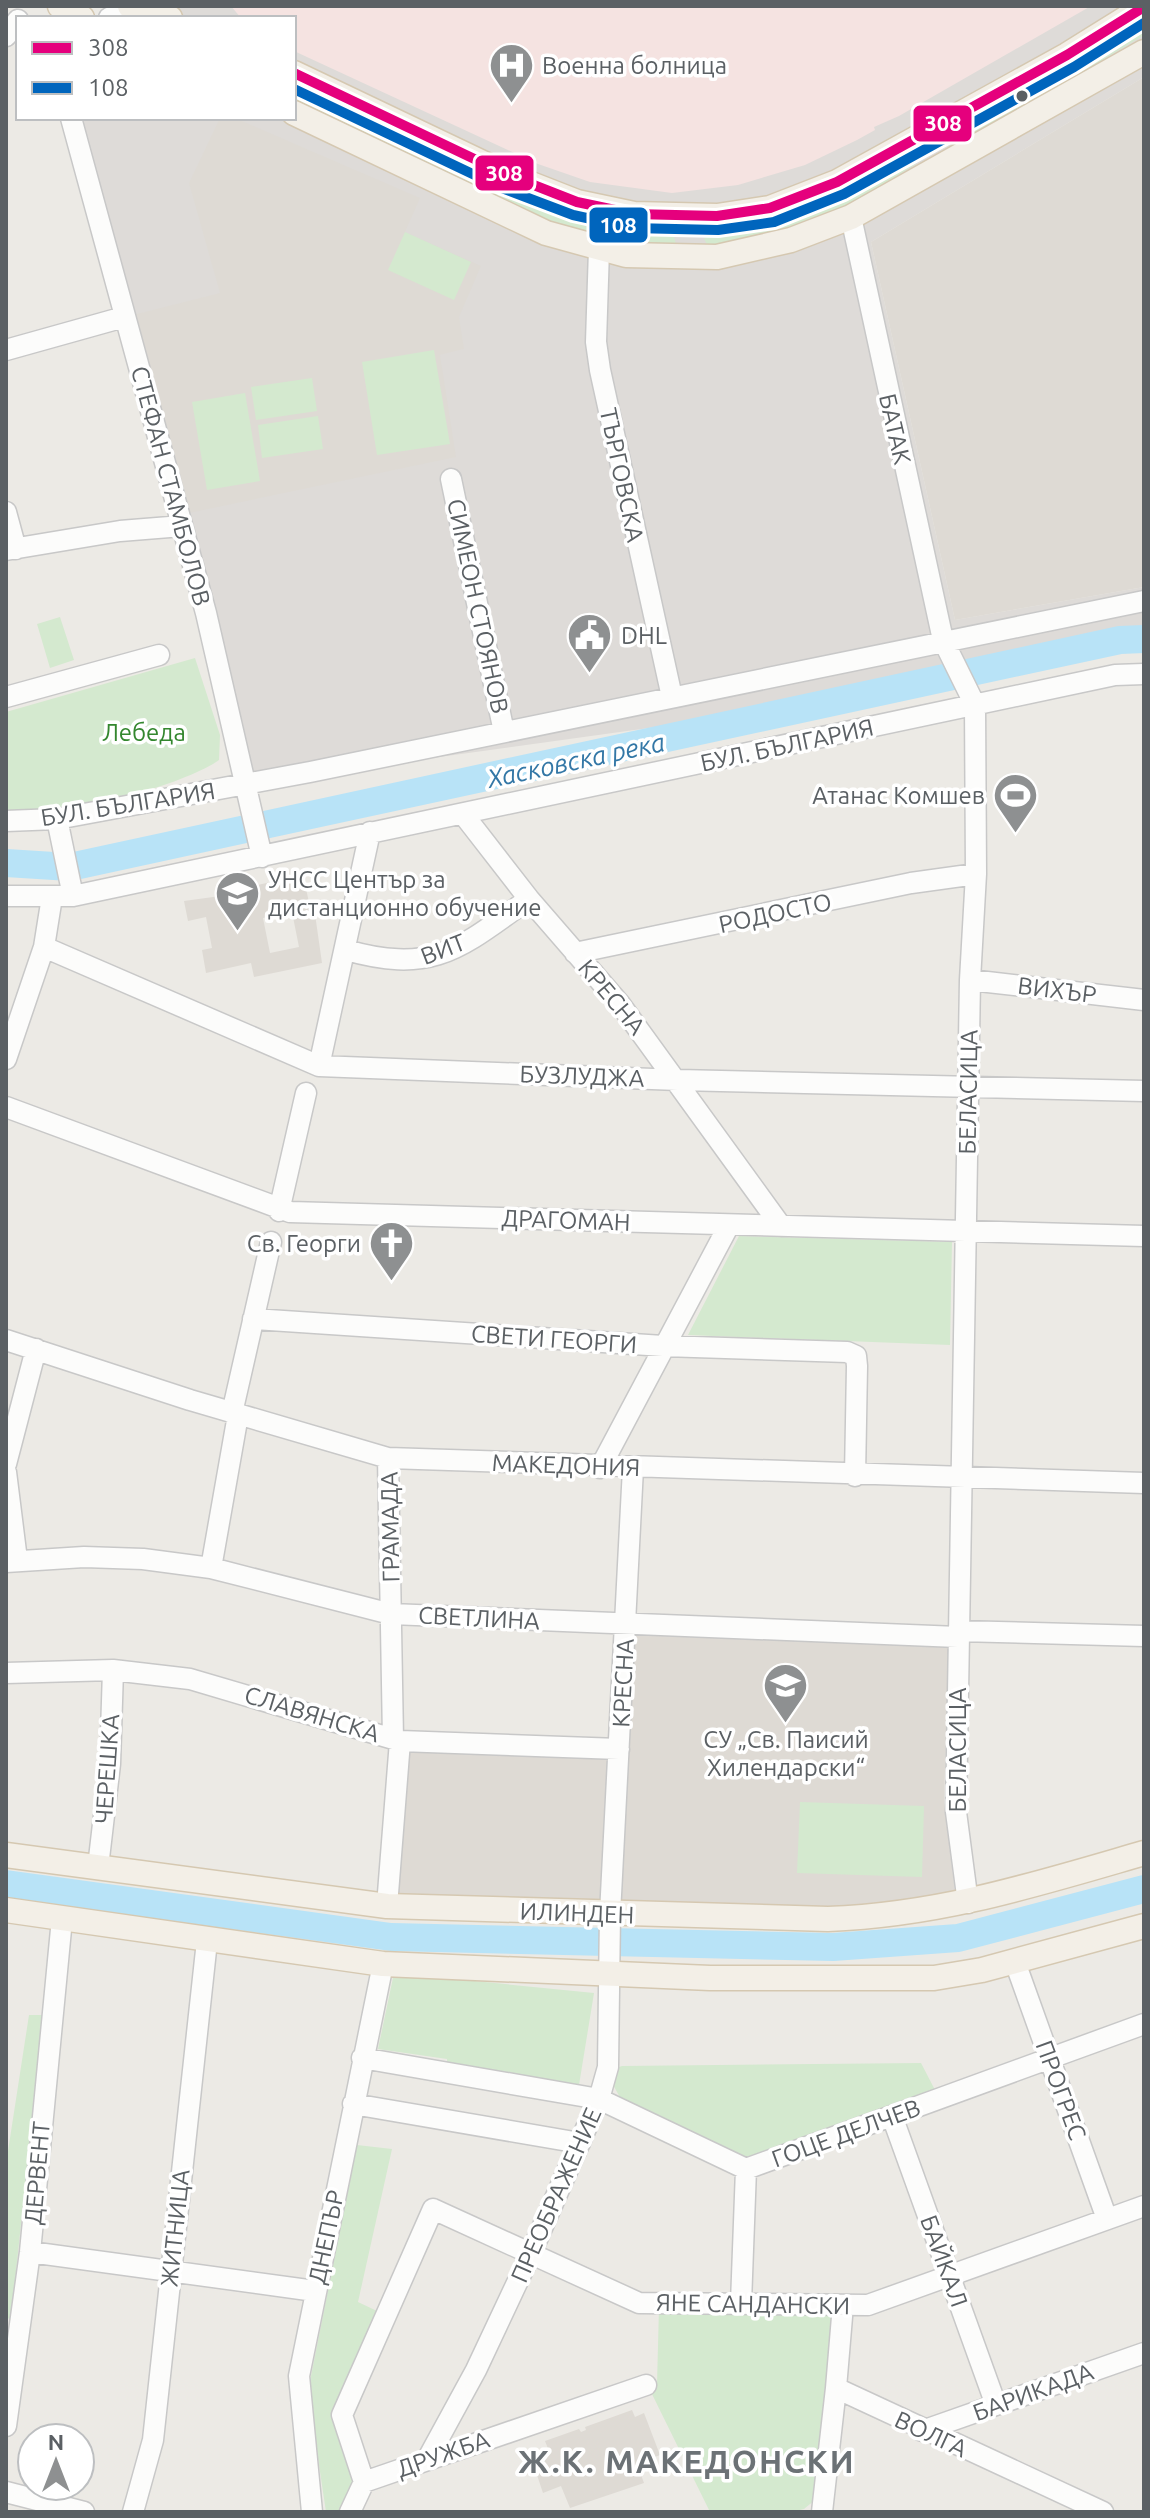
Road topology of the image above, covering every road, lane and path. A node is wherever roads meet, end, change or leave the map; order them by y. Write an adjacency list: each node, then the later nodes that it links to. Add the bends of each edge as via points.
1 (60, 6): 4 (main road)
2 (133, 6): 5 (street); 6 (main road)
3 (1144, 7): 11 (main road, via 837,182 770,208)
4 (78, 16)
5 (113, 16)
6 (164, 16)
7 (1144, 52): 12 (main road)
8 (296, 74): 11 (main road, via 508,175 577,202 634,214)
9 (296, 114): 13 (main road, via 546,233)
10 (72, 120): 15 (street, СТЕФАН СТАМБОЛОВ)
11 (717, 216): 14 (main road, via 695,231 692,242)
12 (851, 217): 14 (main road, via 791,240); 22 (street, БАТАК)
13 (599, 249): 14 (main road, via 626,255); 26 (street, ТЪРГОВСКА, via 600,370)
14 (717, 257)
15 (124, 317): 16 (street); 19 (street, СТЕФАН СТАМБОЛОВ)
16 (6, 350)
17 (451, 479): 28 (street, СИМЕОН СТОЯНОВ)
18 (6, 512): 20 (street)
19 (182, 526): 20 (street); 29 (street, СТЕФАН СТАМБОЛОВ, via 225,687)
20 (11, 549)
21 (1144, 601): 22 (street, БУЛ. БЪЛГАРИЯ)
22 (943, 640): 26 (street, БУЛ. БЪЛГАРИЯ); 27 (street, БАТАК)
23 (159, 655): 25 (street)
24 (1144, 674): 27 (street, БУЛ. БЪЛГАРИЯ, via 1115,675)
25 (6, 697)
26 (672, 697): 28 (street, БУЛ. БЪЛГАРИЯ)
27 (975, 705): 30 (street, БУЛ. БЪЛГАРИЯ); 35 (street, БЕЛАСИЦА)
28 (504, 732): 29 (street, БУЛ. БЪЛГАРИЯ)
29 (244, 784): 31 (street, БУЛ. БЪЛГАРИЯ); 34 (street, СТЕФАН СТАМБОЛОВ)
30 (463, 814): 33 (street, БУЛ. БЪЛГАРИЯ); 39 (street, КРЕСНА)
31 (57, 819): 32 (street, БУЛ. БЪЛГАРИЯ); 37 (street)
32 (6, 821)
33 (370, 832): 34 (street, БУЛ. БЪЛГАРИЯ); 41 (street)
34 (262, 857): 37 (street, БУЛ. БЪЛГАРИЯ)
35 (976, 874): 42 (street, РОДОСТО); 43 (street, БЕЛАСИЦА)
36 (6, 896): 38 (street, БУЛ. БЪЛГАРИЯ)
37 (73, 896): 38 (street, БУЛ. БЪЛГАРИЯ)
38 (52, 897): 40 (street)
39 (529, 899): 41 (street, ВИТ, via 444,954 416,961 382,960); 42 (street, КРЕСНА)
40 (44, 947): 45 (street); 46 (street, БУЗЛУДЖА)
41 (346, 950): 46 (street)
42 (575, 953): 47 (street, КРЕСНА)
43 (970, 980): 44 (street, ВИХЪР); 48 (street, БЕЛАСИЦА)
44 (1144, 1000)
45 (6, 1059)
46 (319, 1066): 47 (street, БУЗЛУДЖА)
47 (678, 1080): 48 (street, БУЗЛУДЖА); 54 (street, КРЕСНА)
48 (968, 1088): 49 (street, БУЗЛУДЖА); 55 (street, БЕЛАСИЦА)
49 (1144, 1091)
50 (306, 1093): 52 (street)
51 (6, 1107): 52 (street, ДРАГОМАН)
52 (279, 1211): 53 (street, ДРАГОМАН)
53 (729, 1225): 54 (street, ДРАГОМАН); 60 (street)
54 (781, 1226): 55 (street, ДРАГОМАН)
55 (966, 1230): 56 (street, ДРАГОМАН); 70 (street, БЕЛАСИЦА)
56 (1144, 1236)
57 (271, 1242): 58 (street)
58 (253, 1319): 60 (street, СВЕТИ ГЕОРГИ); 62 (street)
59 (6, 1340): 61 (street, МАКЕДОНИЯ)
60 (663, 1346): 65 (street); 67 (street, СВЕТИ ГЕОРГИ, via 856,1356)
61 (36, 1349): 62 (street, МАКЕДОНИЯ); 64 (street)
62 (232, 1413): 63 (street, МАКЕДОНИЯ); 72 (street, via 238,1415)
63 (388, 1458): 65 (street, МАКЕДОНИЯ); 73 (street, ГРАМАДА)
64 (6, 1464)
65 (600, 1468): 68 (street, МАКЕДОНИЯ)
66 (6, 1472): 71 (street)
67 (855, 1476): 68 (street, МАКЕДОНИЯ); 70 (street, МАКЕДОНИЯ)
68 (632, 1478): 74 (street, КРЕСНА)
69 (1144, 1483): 70 (street, МАКЕДОНИЯ)
70 (961, 1490): 75 (street, БЕЛАСИЦА)
71 (11, 1561): 72 (street, СВЕТЛИНА, via 128,1558)
72 (211, 1568): 73 (street, СВЕТЛИНА)
73 (391, 1614): 74 (street, СВЕТЛИНА); 79 (street, ГРАМАДА)
74 (626, 1626): 75 (street, СВЕТЛИНА); 80 (street, КРЕСНА)
75 (958, 1634): 76 (street, СВЕТЛИНА); 84 (street, БЕЛАСИЦА, via 956,1812)
76 (1144, 1636)
77 (113, 1670): 78 (street, СЛАВЯНСКА); 79 (street, СЛАВЯНСКА, via 217,1685); 83 (street, ЧЕРЕШКА, via 110,1764)
78 (6, 1673)
79 (396, 1740): 80 (street, СЛАВЯНСКА); 85 (street, ГРАМАДА)
80 (619, 1749): 88 (street, КРЕСНА)
81 (1144, 1853): 84 (main road, ИЛИНДЕН)
82 (6, 1855): 83 (main road, ИЛИНДЕН)
83 (98, 1867): 85 (main road, ИЛИНДЕН)
84 (968, 1903): 88 (main road, ИЛИНДЕН, via 878,1917)
85 (387, 1906): 88 (main road, ИЛИНДЕН)
86 (6, 1910): 87 (main road)
87 (62, 1919): 90 (main road); 104 (street, ДЕРВЕНТ)
88 (610, 1922): 93 (street, ПРЕОБРАЖЕНИЕ)
89 (1144, 1926): 91 (main road)
90 (207, 1941): 92 (main road); 106 (street, ЖИТНИЦА)
91 (1015, 1962): 93 (main road, via 934,1978); 96 (street, ПРОГРЕС)
92 (383, 1964): 93 (main road); 95 (street, ДНЕПЪР)
93 (610, 1967): 97 (street, ПРЕОБРАЖЕНИЕ, via 610,2055)
94 (1144, 2024): 96 (street, ГОЦЕ ДЕЛЧЕВ)
95 (362, 2058): 97 (street, ГОЦЕ ДЕЛЧЕВ); 98 (street, ДНЕПЪР)
96 (1050, 2058): 99 (street, ГОЦЕ ДЕЛЧЕВ); 103 (street, ПРОГРЕС)
97 (599, 2099): 100 (street, ПРЕОБРАЖЕНИЕ); 101 (street, ГОЦЕ ДЕЛЧЕВ)
98 (353, 2104): 100 (street); 108 (street, ДНЕПЪР)
99 (892, 2116): 101 (street, ГОЦЕ ДЕЛЧЕВ); 107 (street, БАЙКАЛ)
100 (580, 2143): 105 (street, ПРЕОБРАЖЕНИЕ)
101 (746, 2169): 109 (street)
102 (1144, 2206): 103 (street, ЯНЕ САНДАНСКИ)
103 (1107, 2219): 107 (street, ЯНЕ САНДАНСКИ)
104 (30, 2252): 106 (street); 115 (street, ДЕРВЕНТ)
105 (531, 2253): 109 (street, ЯНЕ САНДАНСКИ, via 639,2303); 117 (street, ПРЕОБРАЖЕНИЕ); 118 (street, ЯНЕ САНДАНСКИ, via 433,2209 342,2415)
106 (170, 2271): 108 (street); 121 (street, ЖИТНИЦА, via 153,2440)
107 (950, 2276): 110 (street, ЯНЕ САНДАНСКИ, via 868,2305); 114 (street, БАЙКАЛ)
108 (315, 2291): 122 (street, ДНЕПЪР, via 299,2376)
109 (741, 2303): 110 (street, ЯНЕ САНДАНСКИ)
110 (843, 2305): 113 (street)
111 (1144, 2353): 114 (street, БАРИКАДА)
112 (646, 2385): 117 (street, ДРУЖБА)
113 (836, 2388): 116 (street, ВОЛГА); 124 (street)
114 (996, 2405): 116 (street, БАРИКАДА)
115 (6, 2426)
116 (922, 2431): 125 (street, ВОЛГА)
117 (428, 2458): 118 (street, ДРУЖБА)
118 (364, 2482): 123 (street, ДРУЖБА)
119 (6, 2492): 120 (street)
120 (84, 2512)
121 (133, 2512)
122 (312, 2512)
123 (350, 2512)
124 (822, 2512)
125 (1103, 2512)

